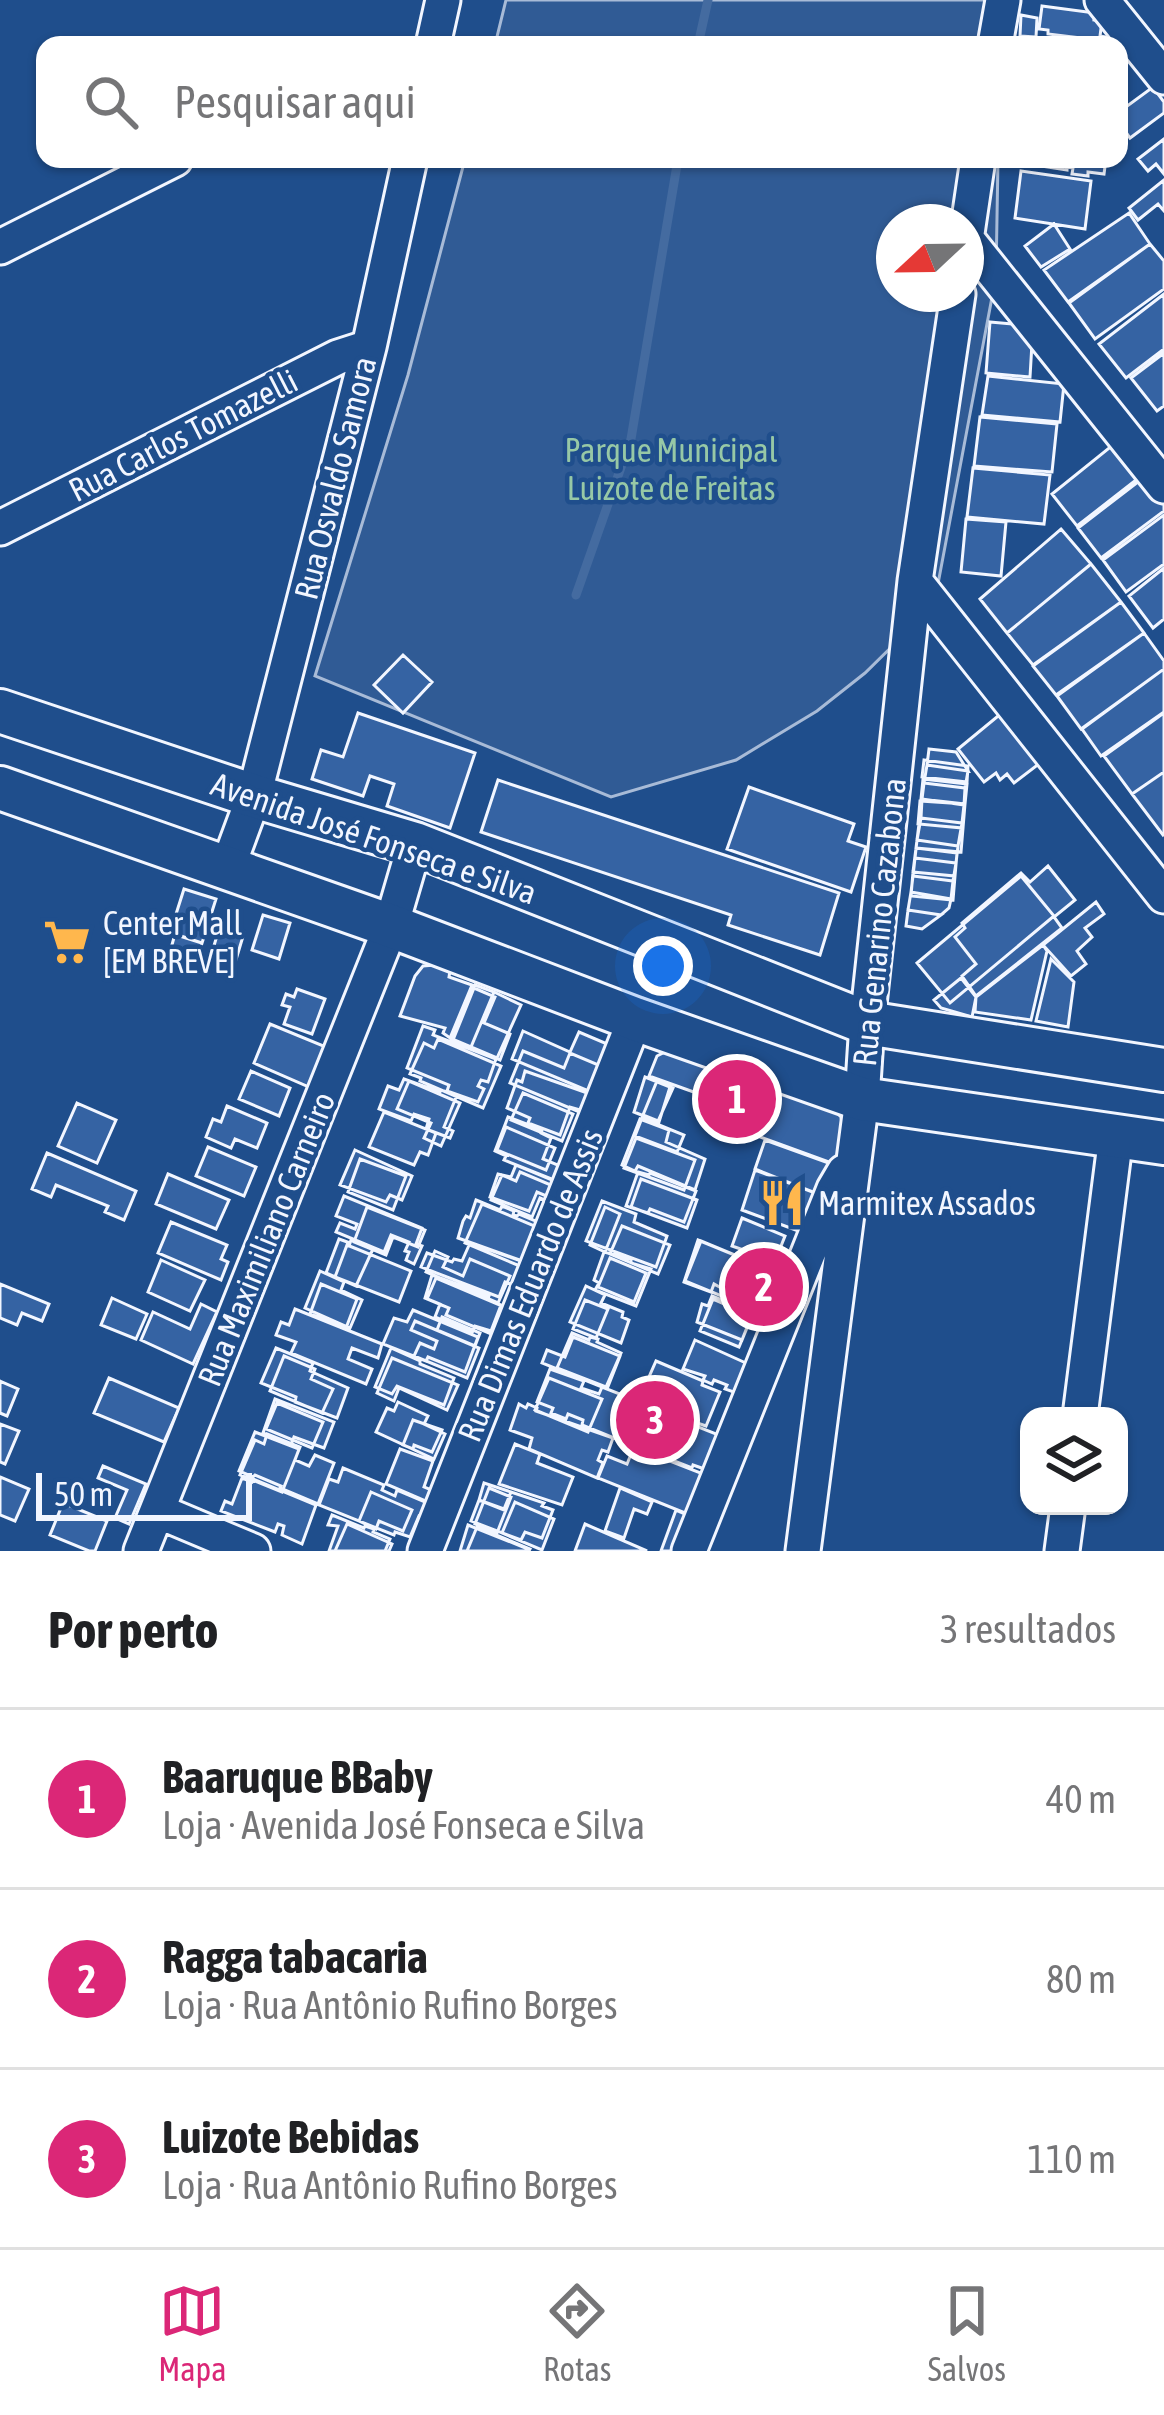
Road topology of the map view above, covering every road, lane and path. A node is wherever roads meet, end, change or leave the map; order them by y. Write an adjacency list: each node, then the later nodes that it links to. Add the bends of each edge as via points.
1 (1003, 0): 3 (street)
2 (1102, 0): 4 (street)
3 (997, 36)
4 (1164, 77)
5 (156, 168): 9 (street)
6 (408, 168): 12 (street, Rua Osvaldo Samora)
7 (977, 168): 8 (street)
8 (971, 204)
9 (1, 243)
10 (984, 261): 13 (street)
11 (955, 312): 15 (street, Rua Genarino Cazabona)
12 (369, 347): 14 (street, Rua Carlos Tomazelli); 18 (street, Rua Osvaldo Samora)
13 (1164, 486)
14 (0, 528)
15 (915, 580): 21 (street); 24 (street, Rua Genarino Cazabona)
16 (0, 711): 18 (main road, Avenida José Fonseca e Silva)
17 (0, 788): 20 (main road)
18 (254, 796): 19 (main road, Avenida José Fonseca e Silva); 20 (street, Rua Osvaldo Samora)
19 (415, 844): 22 (street, Rua Maximiliano Carneiro); 24 (main road, Avenida José Fonseca e Silva)
20 (227, 869): 22 (main road)
21 (1164, 896)
22 (391, 926): 23 (main road); 31 (street, Rua Maximiliano Carneiro)
23 (635, 1019): 26 (main road); 35 (street, Rua Dimas Eduardo de Assis)
24 (867, 1023): 25 (main road, Avenida José Fonseca e Silva); 26 (street, Rua Genarino Cazabona)
25 (1164, 1070)
26 (862, 1099): 27 (main road); 29 (street, Rua Genarino Cazabona)
27 (1116, 1136): 28 (main road); 30 (street)
28 (1164, 1143)
29 (855, 1155): 36 (street, via 834,1189); 37 (street, Rua Genarino Cazabona)
30 (1081, 1407)
31 (158, 1511): 33 (street, Rua Maximiliano Carneiro); 34 (street)
32 (1067, 1515): 38 (street)
33 (141, 1551)
34 (253, 1551)
35 (425, 1551)
36 (689, 1551)
37 (803, 1551)
38 (1062, 1551)

